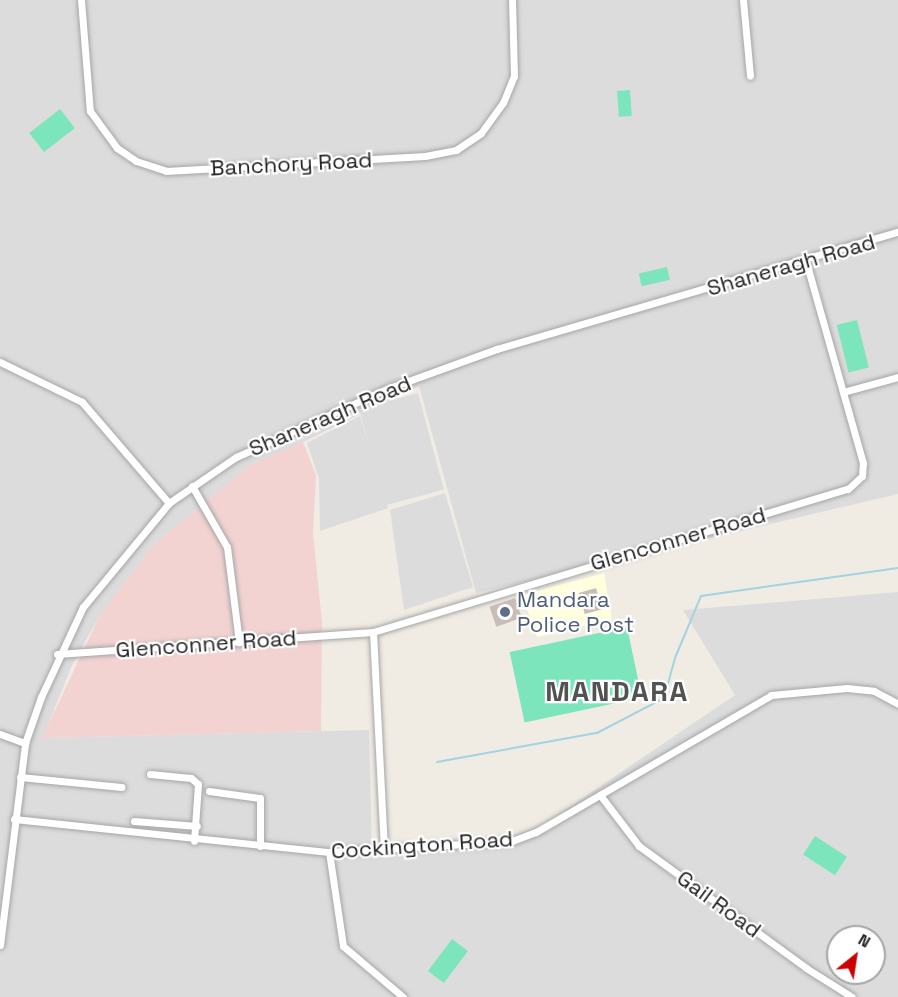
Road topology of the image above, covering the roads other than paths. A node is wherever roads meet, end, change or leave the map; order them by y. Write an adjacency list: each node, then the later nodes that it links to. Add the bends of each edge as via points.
1 (81, 0): 2 (street, Banchory Road, via 90,111 117,147 136,161 166,171 425,156 456,150 481,133 503,103 514,76)
2 (512, 0)
3 (743, 0): 4 (street)
4 (750, 76)
5 (898, 232): 6 (street, Shaneragh Road)
6 (806, 261): 9 (street, Glenconner Road); 10 (street, Shaneragh Road, via 497,349 389,388 299,425 236,457)
7 (0, 362): 11 (street, via 82,402)
8 (898, 376): 9 (street)
9 (843, 392): 12 (street, Glenconner Road, via 863,463 862,476 848,489)
10 (192, 486): 11 (street, Shaneragh Road); 13 (street, via 228,547)
11 (169, 503): 14 (street, Shaneragh Road, via 102,581)
12 (373, 632): 13 (street, Glenconner Road); 28 (street)
13 (240, 642): 14 (street, Glenconner Road)
14 (57, 654): 17 (street, Shaneragh Road)
15 (898, 704): 22 (street, Cockington Road, via 874,691 847,688 771,695)
16 (0, 734): 17 (street)
17 (25, 743): 19 (street, Shaneragh Road)
18 (150, 774): 25 (street, via 191,778 198,784)
19 (20, 777): 20 (street); 23 (street, Shaneragh Road)
20 (122, 787)
21 (209, 791): 27 (street, via 260,798)
22 (600, 795): 28 (street, Cockington Road, via 523,839); 32 (street, Gail Road, via 639,846)
23 (14, 819): 26 (street, Cockington Road); 30 (street, Shaneragh Road)
24 (134, 821): 25 (street)
25 (197, 826): 26 (street)
26 (194, 841): 27 (street, Cockington Road)
27 (260, 846): 29 (street, Cockington Road)
28 (384, 847): 29 (street, Cockington Road)
29 (329, 852): 31 (street, via 343,946)
30 (0, 945)
31 (403, 997)
32 (852, 997)

